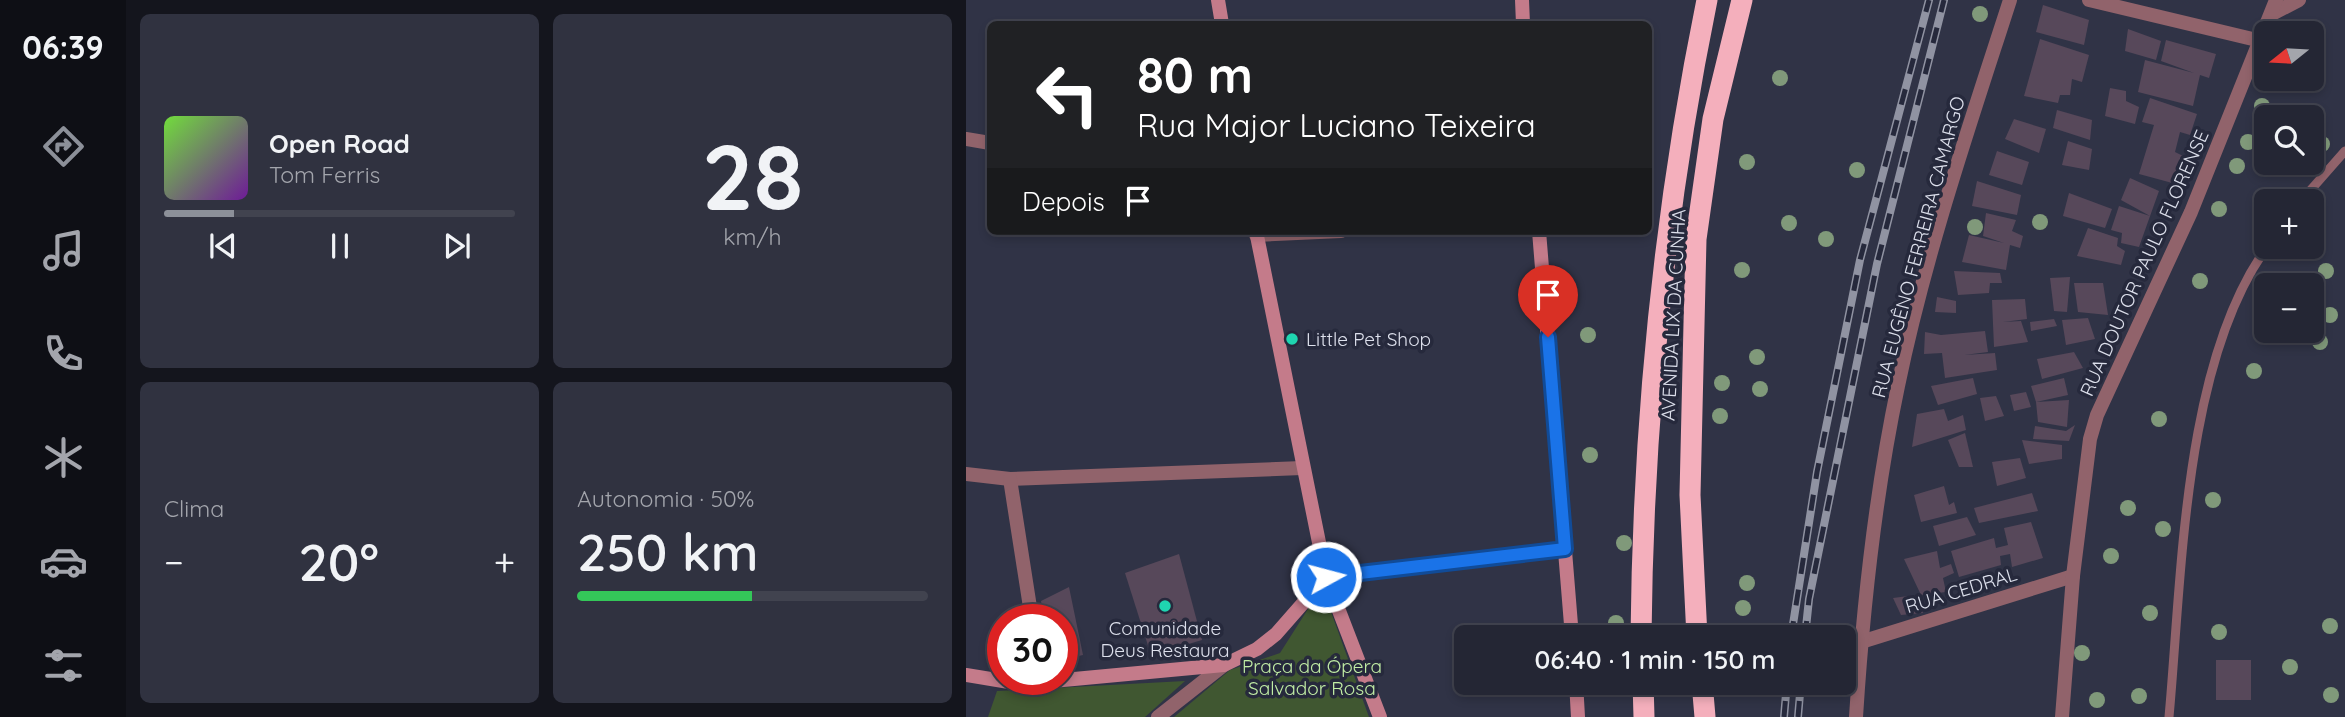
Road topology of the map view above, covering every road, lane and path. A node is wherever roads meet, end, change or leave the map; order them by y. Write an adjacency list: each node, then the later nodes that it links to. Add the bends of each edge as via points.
1 (1218, 0): 10 (main road)
2 (1522, 0): 11 (main road)
3 (1707, 0): 29 (highway, AVENIDA LIX DA CUNHA, via 1677,154 1656,329 1647,438)
4 (1742, 0): 30 (highway, AVENIDA LIX DA CUNHA, via 1713,119 1696,239 1690,495)
5 (2010, 0): 31 (street, RUA EUGÊNO FERREIRA CAMARGO, via 1932,253 1898,384)
6 (2089, 0): 8 (street)
7 (2299, 0): 9 (street)
8 (2135, 6): 12 (street)
9 (2274, 7)
10 (1222, 21)
11 (1524, 21)
12 (2254, 39)
13 (2254, 58): 25 (street, RUA DOUTOR PAULO FLORENSE, via 2191,212 2096,415)
14 (966, 139): 15 (street)
15 (987, 142)
16 (2345, 151): 17 (lane)
17 (2312, 189)
18 (1256, 235): 21 (main road)
19 (1539, 235): 24 (main road)
20 (2258, 259): 46 (lane, via 2231,313 2199,423)
21 (1302, 468): 23 (street); 26 (main road)
22 (966, 474): 23 (street)
23 (1010, 479): 27 (street)
24 (1565, 549): 26 (street); 28 (main road)
25 (2073, 576): 31 (street, RUA CEDRAL); 45 (street, RUA DOUTOR PAULO FLORENSE)
26 (1326, 577): 32 (main road, via 1276,634); 40 (main road)
27 (1030, 604)
28 (1571, 625)
29 (1641, 625)
30 (1697, 625)
31 (1861, 642): 44 (street, RUA EUGÊNO FERREIRA CAMARGO)
32 (1224, 665): 35 (main road); 39 (street)
33 (966, 675): 34 (main road)
34 (987, 678)
35 (1078, 678)
36 (1577, 695): 41 (main road)
37 (1643, 695): 42 (highway)
38 (1703, 695): 43 (highway)
39 (1158, 717)
40 (1380, 717)
41 (1578, 717)
42 (1644, 717)
43 (1705, 717)
44 (1856, 717)
45 (2062, 717)
46 (2169, 717)

